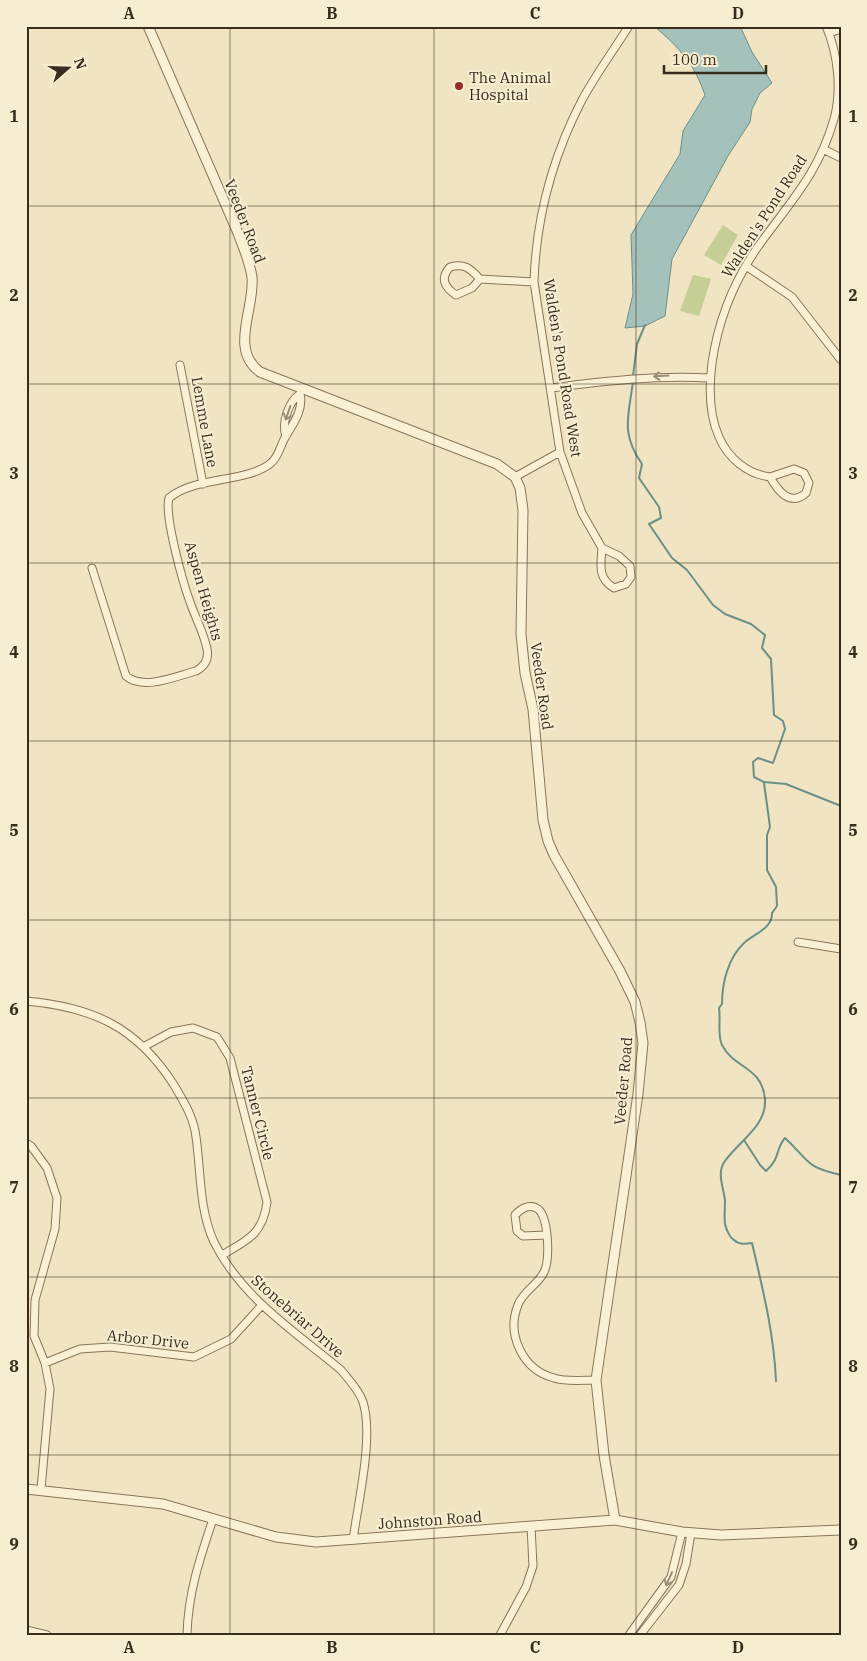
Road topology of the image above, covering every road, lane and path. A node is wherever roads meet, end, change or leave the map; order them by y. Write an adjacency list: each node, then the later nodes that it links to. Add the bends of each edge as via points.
1 (148, 26): 14 (street, Veeder Road, via 249,264 252,296 244,340 246,354 252,366 260,372)
2 (629, 26): 9 (street, Walden's Pond Road West, via 582,101 563,145 540,219)
3 (828, 29): 4 (street); 5 (street, Walden's Pond Road, via 836,59 837,91 834,118)
4 (841, 29)
5 (822, 150): 6 (street); 7 (street, Walden's Pond Road, via 798,194)
6 (841, 158)
7 (746, 266): 10 (street, via 792,297); 12 (street, Walden's Pond Road, via 719,324)
8 (480, 279): 8 (street, via 468,267 459,264 450,267 444,283 456,295 472,288); 9 (street)
9 (534, 282): 13 (street, Walden's Pond Road West)
10 (841, 360)
11 (180, 365): 18 (street, Lemme Lane)
12 (710, 378): 13 (street, one-way to 13, via 626,378); 17 (street, Walden's Pond Road, via 712,415 723,446 738,464)
13 (551, 388): 15 (street, Walden's Pond Road West)
14 (301, 390): 16 (street, Veeder Road, via 497,464); 18 (street, Aspen Heights, via 302,402 291,430 271,463)
15 (560, 452): 16 (street); 19 (street, Walden's Pond Road West, via 582,512)
16 (514, 477): 30 (street, Veeder Road, via 520,488 523,510 520,597 523,650 533,709 545,827 554,856 635,1002 642,1036 638,1094)
17 (770, 477): 17 (street, via 788,470 799,470 807,478 808,490 799,498 786,497)
18 (203, 484): 20 (street, Aspen Heights, via 175,493 167,505 189,600 207,649 203,668 148,682 137,682 126,676)
19 (602, 548): 19 (street, Walden's Pond Road West, via 620,556 630,566 631,577 626,584 614,588 602,577)
20 (92, 568)
21 (798, 942): 22 (street)
22 (841, 949)
23 (26, 1000): 24 (street, Stonebriar Drive, via 86,1012)
24 (146, 1046): 27 (street, Stonebriar Drive, via 188,1107 196,1135 208,1226); 27 (street, Tanner Circle, via 170,1032 193,1028 217,1037 230,1058 267,1202 261,1225 251,1238)
25 (26, 1143): 29 (street, via 47,1168 57,1198 55,1229 35,1300 34,1336)
26 (546, 1234): 26 (street, via 544,1217 538,1209 521,1209 515,1215 517,1230 524,1236); 30 (street, via 548,1252 544,1272 524,1294 514,1318 513,1332 518,1349 542,1373 555,1379)
27 (222, 1256): 28 (street, Stonebriar Drive, via 236,1279)
28 (262, 1305): 29 (street, Arbor Drive, via 231,1339 194,1357 110,1347 80,1349); 39 (street, Stonebriar Drive, via 340,1370 362,1400 368,1433)
29 (45, 1363): 32 (street, via 50,1389)
30 (596, 1380): 34 (street, Veeder Road)
31 (26, 1489): 32 (street, Johnston Road)
32 (40, 1489): 33 (street, Johnston Road, via 163,1504)
33 (213, 1519): 39 (street, Johnston Road, via 291,1540); 44 (street, via 193,1579)
34 (615, 1520): 35 (street, Johnston Road); 37 (street, Johnston Road)
35 (531, 1526): 39 (street, Johnston Road); 45 (street, via 533,1566 526,1587)
36 (841, 1530): 38 (street, Johnston Road, via 721,1535)
37 (682, 1532): 38 (street, Johnston Road); 40 (street, one-way to 40, via 671,1577)
38 (691, 1533): 41 (street, via 679,1585)
39 (353, 1540)
40 (641, 1615): 41 (street); 46 (street)
41 (650, 1622): 47 (street)
42 (26, 1630): 43 (street)
43 (43, 1634)
44 (188, 1635)
45 (500, 1635)
46 (628, 1635)
47 (640, 1635)

